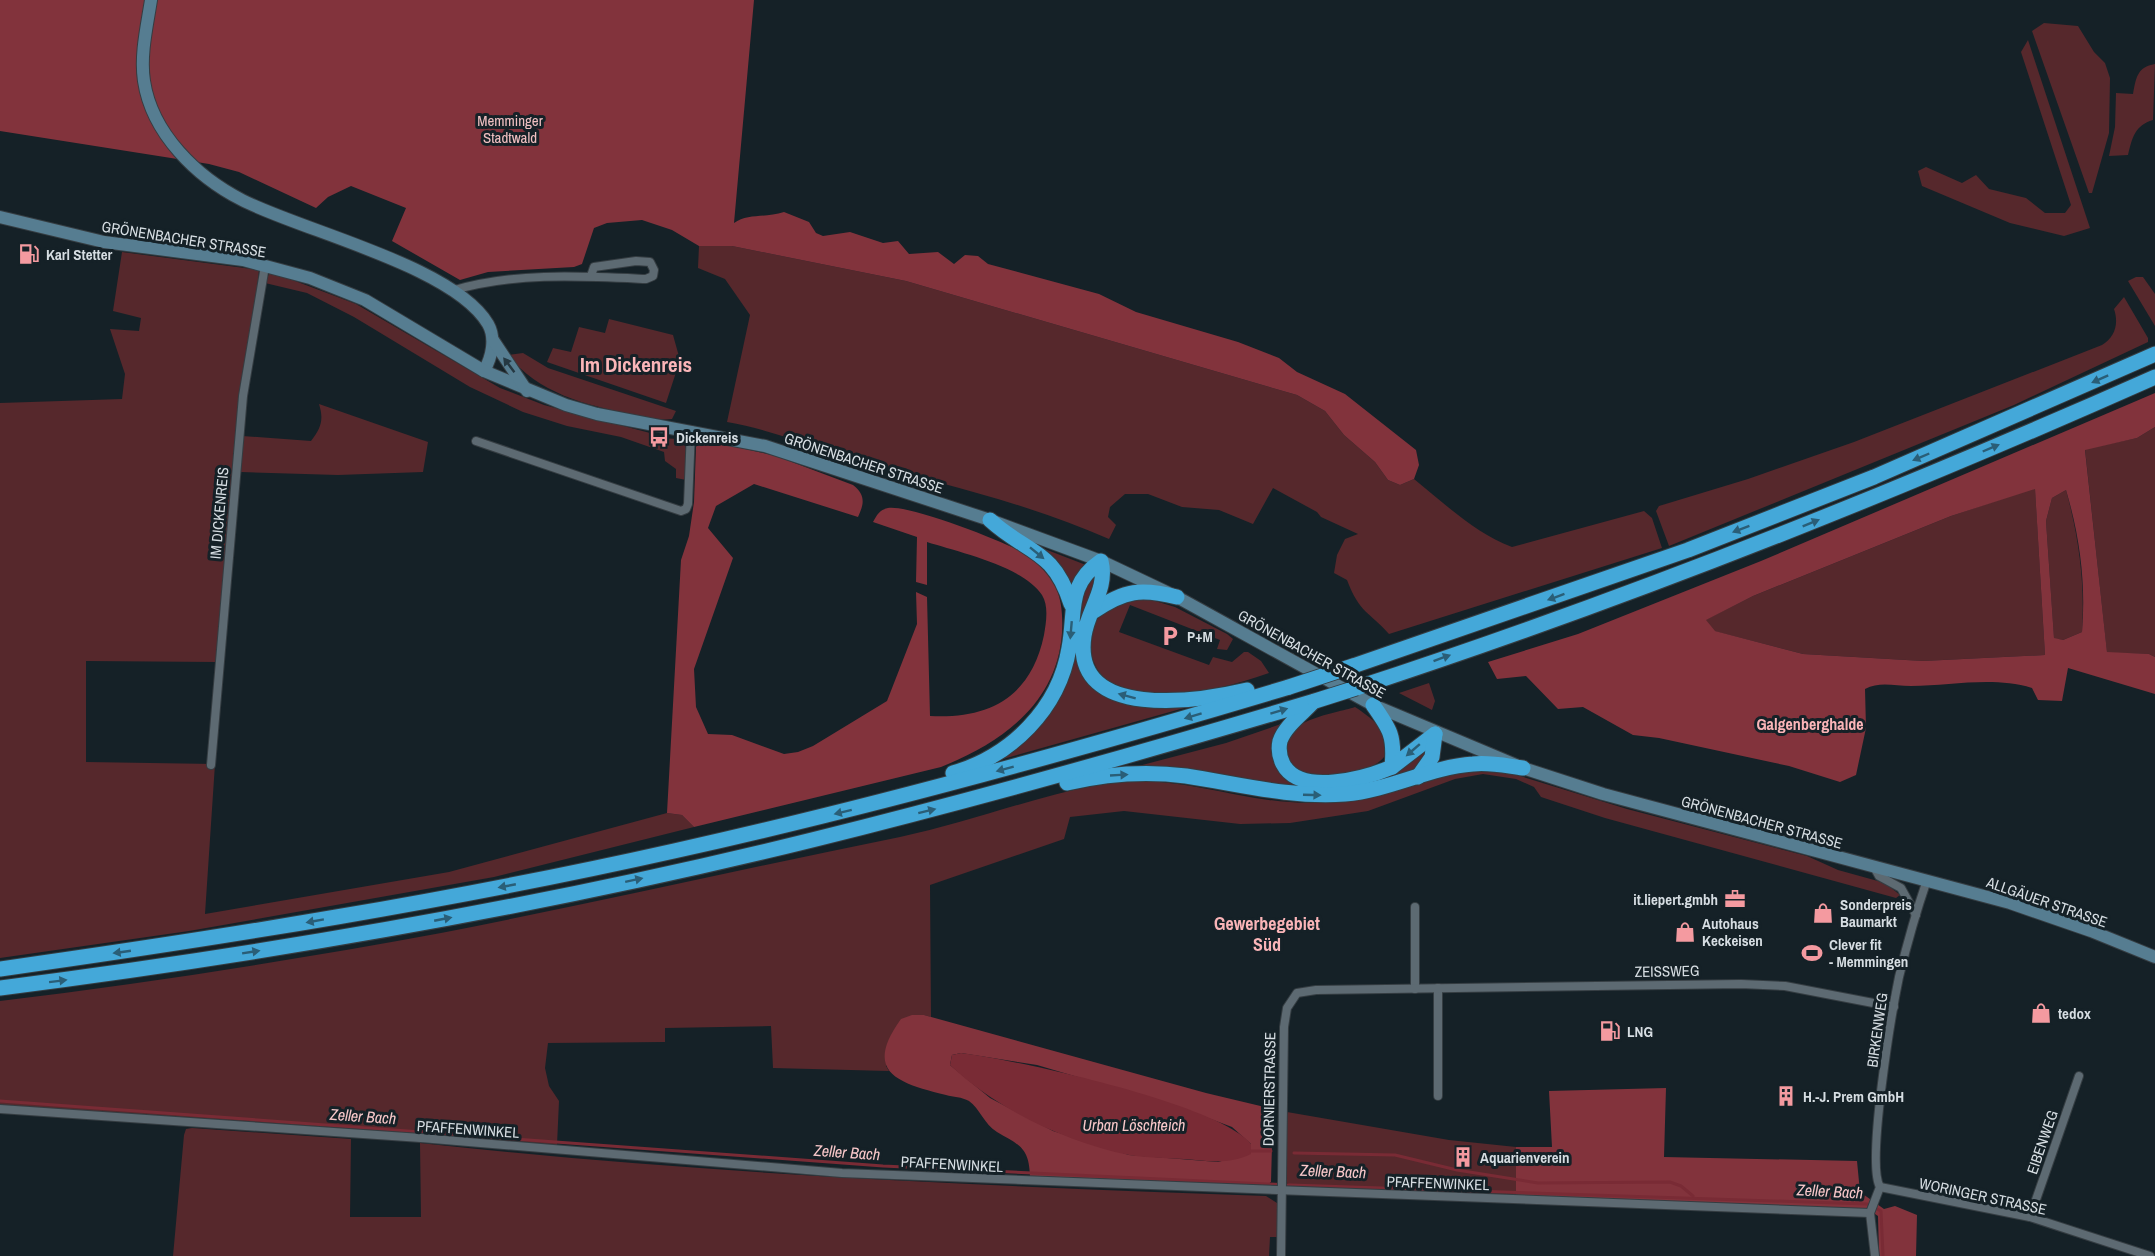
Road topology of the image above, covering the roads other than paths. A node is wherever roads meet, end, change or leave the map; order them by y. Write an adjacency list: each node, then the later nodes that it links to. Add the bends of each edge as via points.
1 (151, 0): 5 (main road, via 144,83 159,123 178,153 241,200 355,244)
2 (0, 217): 3 (main road, GRÖNENBACHER STRASSE, via 104,243)
3 (265, 266): 8 (main road, GRÖNENBACHER STRASSE, via 365,300); 22 (street, IM DICKENREIS, via 243,396)
4 (591, 276): 4 (street, via 646,279 653,276 654,270 650,262 636,261 594,267); 5 (street, via 492,280)
5 (451, 291): 6 (main road, via 482,315)
6 (492, 339): 8 (main road, via 490,361); 10 (main road, one-way to 6)
7 (2154, 355): 18 (highway, one-way to 18, bridge, via 1874,477 1688,550)
8 (484, 371): 10 (main road, GRÖNENBACHER STRASSE)
9 (2155, 377): 19 (highway, one-way to 9, bridge, via 1639,590 1892,491)
10 (527, 391): 11 (main road, GRÖNENBACHER STRASSE, via 597,414)
11 (691, 430): 12 (street, via 688,504 681,511); 13 (main road, GRÖNENBACHER STRASSE, via 765,446)
12 (476, 441)
13 (990, 520): 14 (main road, GRÖNENBACHER STRASSE); 16 (highway, one-way to 16, via 1051,565)
14 (1101, 561): 15 (main road, GRÖNENBACHER STRASSE); 16 (highway, via 1083,578); 17 (highway, via 1103,577)
15 (1178, 597): 17 (highway, via 1157,592 1126,593); 20 (main road, GRÖNENBACHER STRASSE)
16 (1071, 604): 27 (highway, one-way to 27, via 1066,664 1037,720 1014,742 972,767 911,785)
17 (1094, 611): 18 (highway, one-way to 17, via 1259,687 1176,700 1140,700 1119,694 1099,682 1085,660 1084,634)
18 (1289, 687): 27 (highway, one-way to 27)
19 (1315, 700): 23 (highway, via 1280,742 1279,755 1293,776 1307,781 1342,781 1371,776); 26 (highway, one-way to 19)
20 (1373, 705): 21 (main road, GRÖNENBACHER STRASSE); 23 (highway, via 1394,739)
21 (1435, 734): 23 (highway, one-way to 23); 24 (main road, GRÖNENBACHER STRASSE); 25 (highway, via 1432,757)
22 (211, 765)
23 (1392, 767)
24 (1523, 768): 25 (highway, via 1473,764); 28 (main road, GRÖNENBACHER STRASSE, via 1603,794)
25 (1419, 777): 26 (highway, one-way to 25, via 1044,789 1094,776 1157,774 1318,796 1381,789)
26 (1020, 785): 34 (highway, one-way to 26, via 133,971 446,919 810,841)
27 (900, 798): 33 (highway, one-way to 33, via 675,851 433,901 217,938)
28 (1874, 867): 29 (main road, GRÖNENBACHER STRASSE); 31 (street, via 1879,876 1901,888)
29 (1927, 880): 31 (street, BIRKENWEG); 32 (main road, ALLGÄUER STRASSE, via 2091,931)
30 (1415, 907): 36 (street)
31 (1916, 915): 38 (street, BIRKENWEG)
32 (2155, 957)
33 (0, 969)
34 (0, 988)
35 (1438, 988): 36 (street, ZEISSWEG); 38 (street, ZEISSWEG, via 1763,984); 40 (street)
36 (1415, 989): 37 (street, ZEISSWEG)
37 (1297, 993): 42 (street, DORNIERSTRASSE, via 1287,1008 1284,1027)
38 (1894, 1007): 43 (street, BIRKENWEG, via 1875,1150 1874,1173)
39 (2079, 1076): 45 (street, EIBENWEG)
40 (1438, 1096)
41 (0, 1109): 42 (street, PFAFFENWINKEL, via 842,1173)
42 (1281, 1186): 44 (street, PFAFFENWINKEL); 46 (street, DORNIERSTRASSE)
43 (1880, 1187): 44 (street); 45 (street, WORINGER STRASSE)
44 (1869, 1213): 47 (street)
45 (2030, 1217): 48 (street, WORINGER STRASSE)
46 (1281, 1256)
47 (1875, 1256)
48 (2150, 1256)

